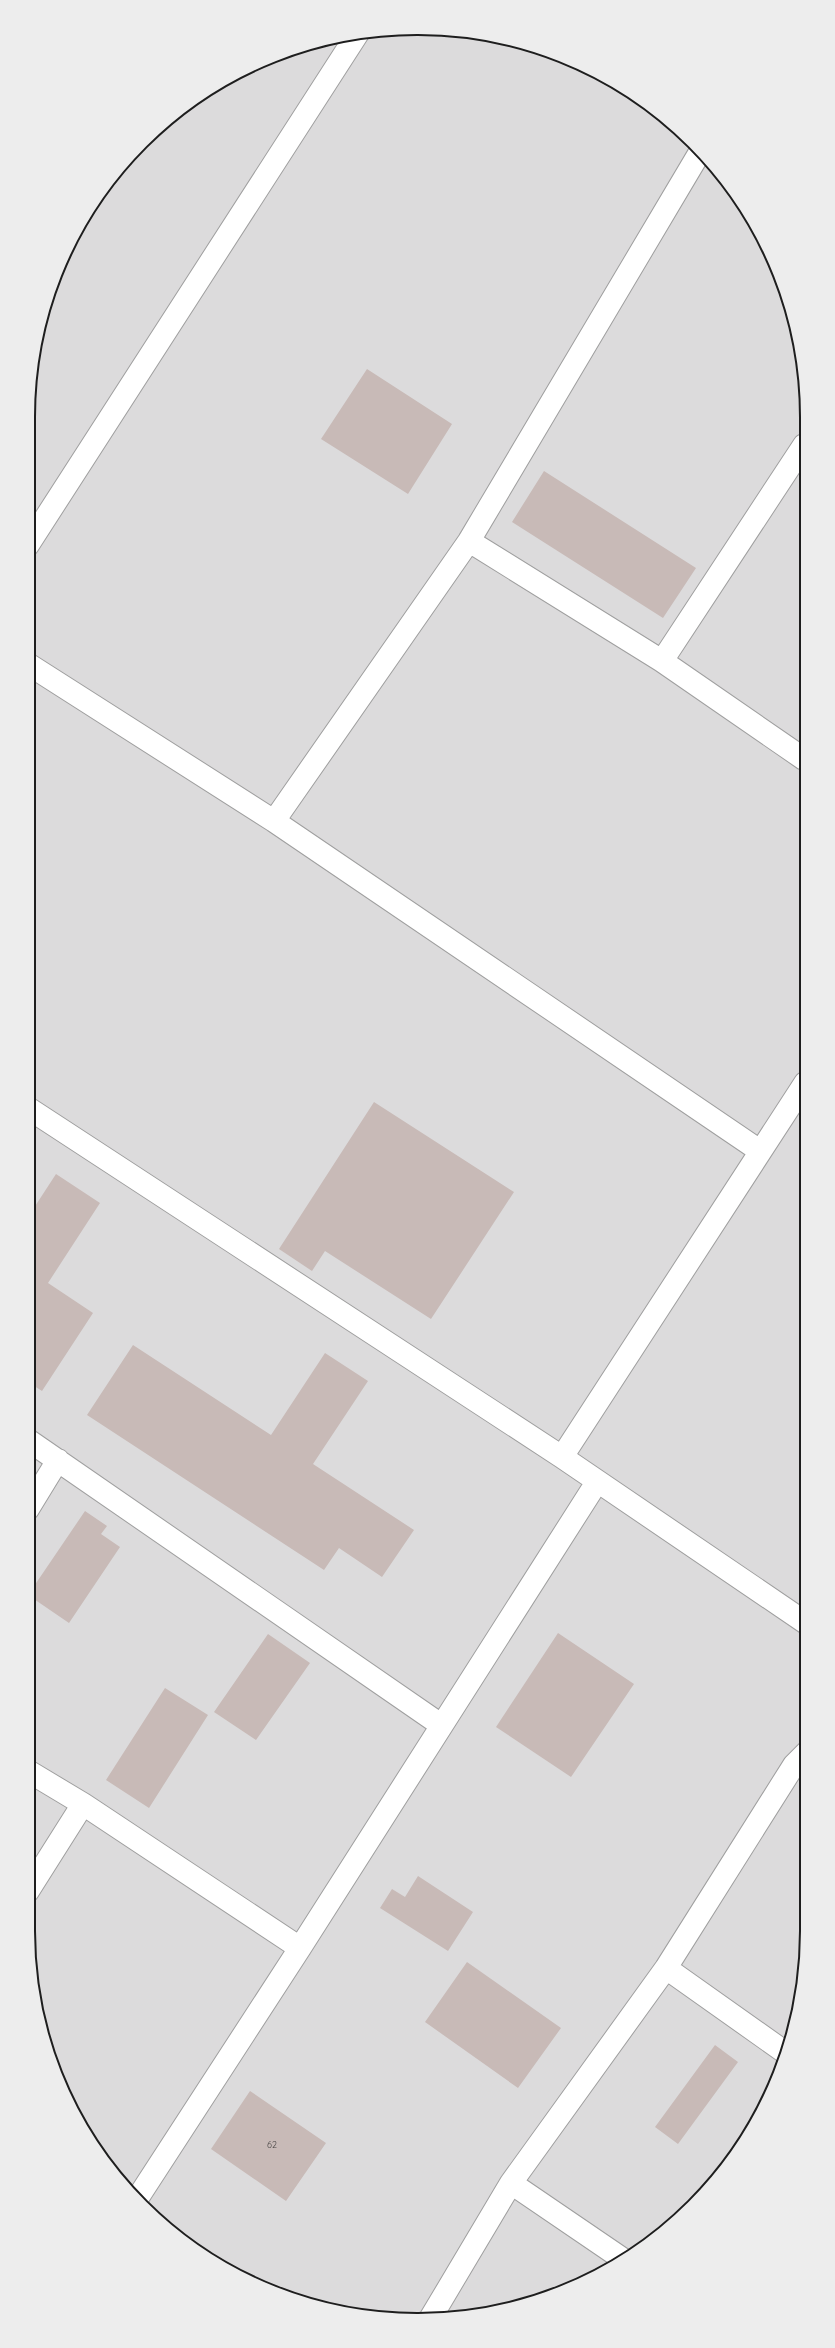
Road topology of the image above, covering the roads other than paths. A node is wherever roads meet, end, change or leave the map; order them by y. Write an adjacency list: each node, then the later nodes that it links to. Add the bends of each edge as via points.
1 (353, 40): 4 (street)
2 (697, 157): 5 (street)
3 (800, 451): 6 (street)
4 (35, 534)
5 (470, 541): 6 (street); 9 (street)
6 (662, 661): 8 (street)
7 (35, 668): 9 (street)
8 (800, 756)
9 (274, 821): 12 (street)
10 (800, 1091): 12 (street)
11 (35, 1113): 14 (street)
12 (760, 1151): 14 (street)
13 (35, 1445): 15 (street)
14 (562, 1458): 16 (street)
15 (58, 1460): 17 (street); 19 (street)
16 (597, 1482): 18 (street); 19 (street)
17 (35, 1498)
18 (800, 1620)
19 (441, 1725): 24 (street)
20 (800, 1759): 25 (street)
21 (35, 1774): 22 (street)
22 (83, 1804): 23 (street); 24 (street)
23 (35, 1880)
24 (300, 1948): 28 (street)
25 (666, 1968): 26 (street); 27 (street)
26 (781, 2049)
27 (511, 2183): 29 (street); 30 (street)
28 (140, 2194)
29 (618, 2256)
30 (434, 2312)

